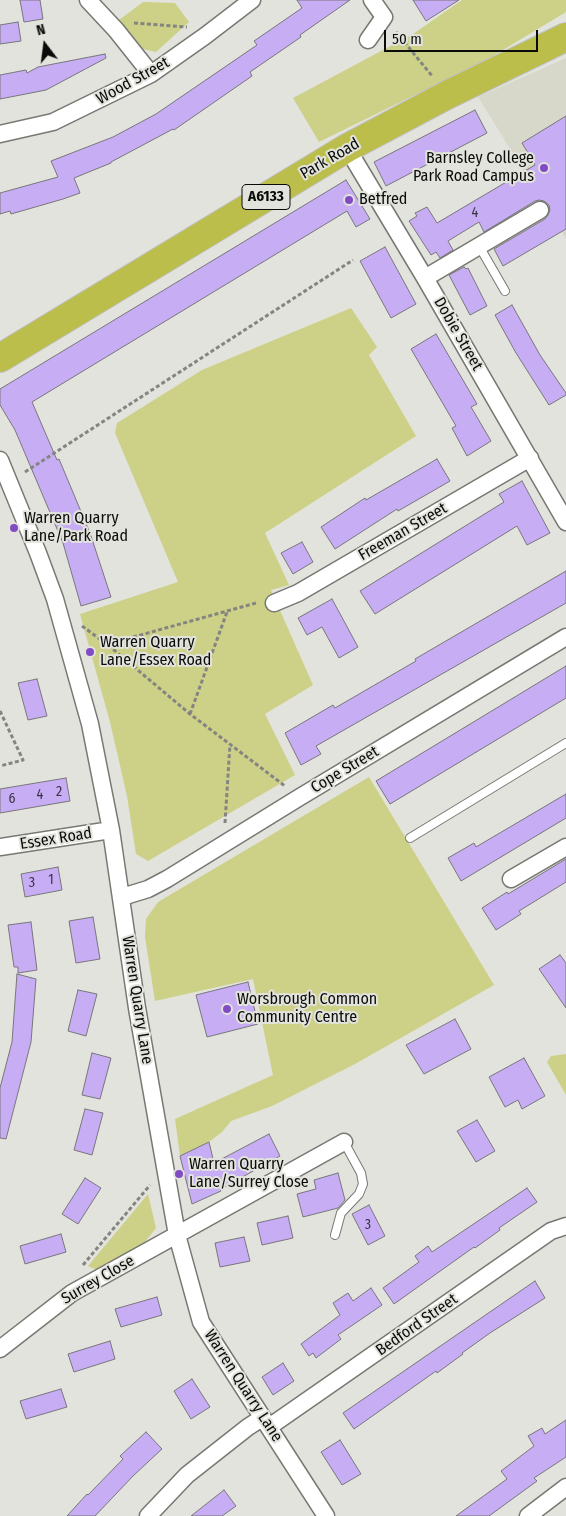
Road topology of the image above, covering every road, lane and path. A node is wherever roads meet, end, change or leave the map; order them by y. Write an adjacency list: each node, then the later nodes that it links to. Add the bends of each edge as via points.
1 (88, 0): 5 (street)
2 (252, 0): 6 (street, Wood Street)
3 (372, 0): 4 (street)
4 (384, 17): 8 (street); 10 (path)
5 (116, 30): 6 (path, via 126,22 185,26); 9 (street)
6 (206, 36): 9 (street, Wood Street)
7 (566, 37): 10 (highway, Park Road / A6133)
8 (368, 40)
9 (151, 74): 11 (street, Wood Street, via 53,122)
10 (447, 95): 12 (highway, Park Road / A6133)
11 (0, 134)
12 (347, 148): 16 (street, Dobie Street); 18 (highway, Park Road / A6133)
13 (540, 210): 14 (street)
14 (479, 246): 16 (street); 17 (lane)
15 (353, 260): 21 (path)
16 (425, 278): 19 (street, Dobie Street)
17 (505, 291)
18 (0, 358)
19 (530, 458): 22 (street, Dobie Street); 23 (street, Freeman Street, via 298,593)
20 (0, 460): 21 (street, Warren Quarry Lane)
21 (10, 482): 25 (street, Warren Quarry Lane)
22 (566, 522)
23 (274, 603): 24 (path, via 262,602)
24 (227, 612): 27 (path); 29 (path)
25 (64, 630): 27 (path, via 80,625); 34 (street, Warren Quarry Lane, via 90,724)
26 (566, 637): 33 (street, Cope Street)
27 (108, 645): 29 (path)
28 (0, 711): 32 (path, via 23,760)
29 (190, 714): 31 (path)
30 (566, 743): 35 (lane)
31 (230, 744): 33 (path); 36 (path)
32 (0, 766)
33 (300, 797): 36 (street, Cope Street)
34 (111, 830): 37 (street, Essex Road); 40 (street, Warren Quarry Lane)
35 (410, 838)
36 (224, 844): 40 (street, Cope Street, via 154,886)
37 (0, 847)
38 (566, 847): 39 (street)
39 (510, 879)
40 (122, 897): 42 (street, Warren Quarry Lane, via 137,1008)
41 (344, 1142): 44 (lane, via 361,1173 363,1184 359,1194 341,1213); 45 (street, Surrey Close)
42 (165, 1167): 45 (street, Warren Quarry Lane); 46 (path, via 78,1272)
43 (566, 1226): 48 (street, Bedford Street, via 551,1231)
44 (335, 1234)
45 (177, 1235): 46 (street, Surrey Close); 48 (street, Warren Quarry Lane, via 201,1322)
46 (72, 1293): 47 (street, Surrey Close)
47 (0, 1349)
48 (266, 1423): 50 (street, Bedford Street, via 248,1427 187,1475); 51 (street, Warren Quarry Lane)
49 (566, 1487): 52 (street)
50 (148, 1516)
51 (326, 1516)
52 (528, 1516)

